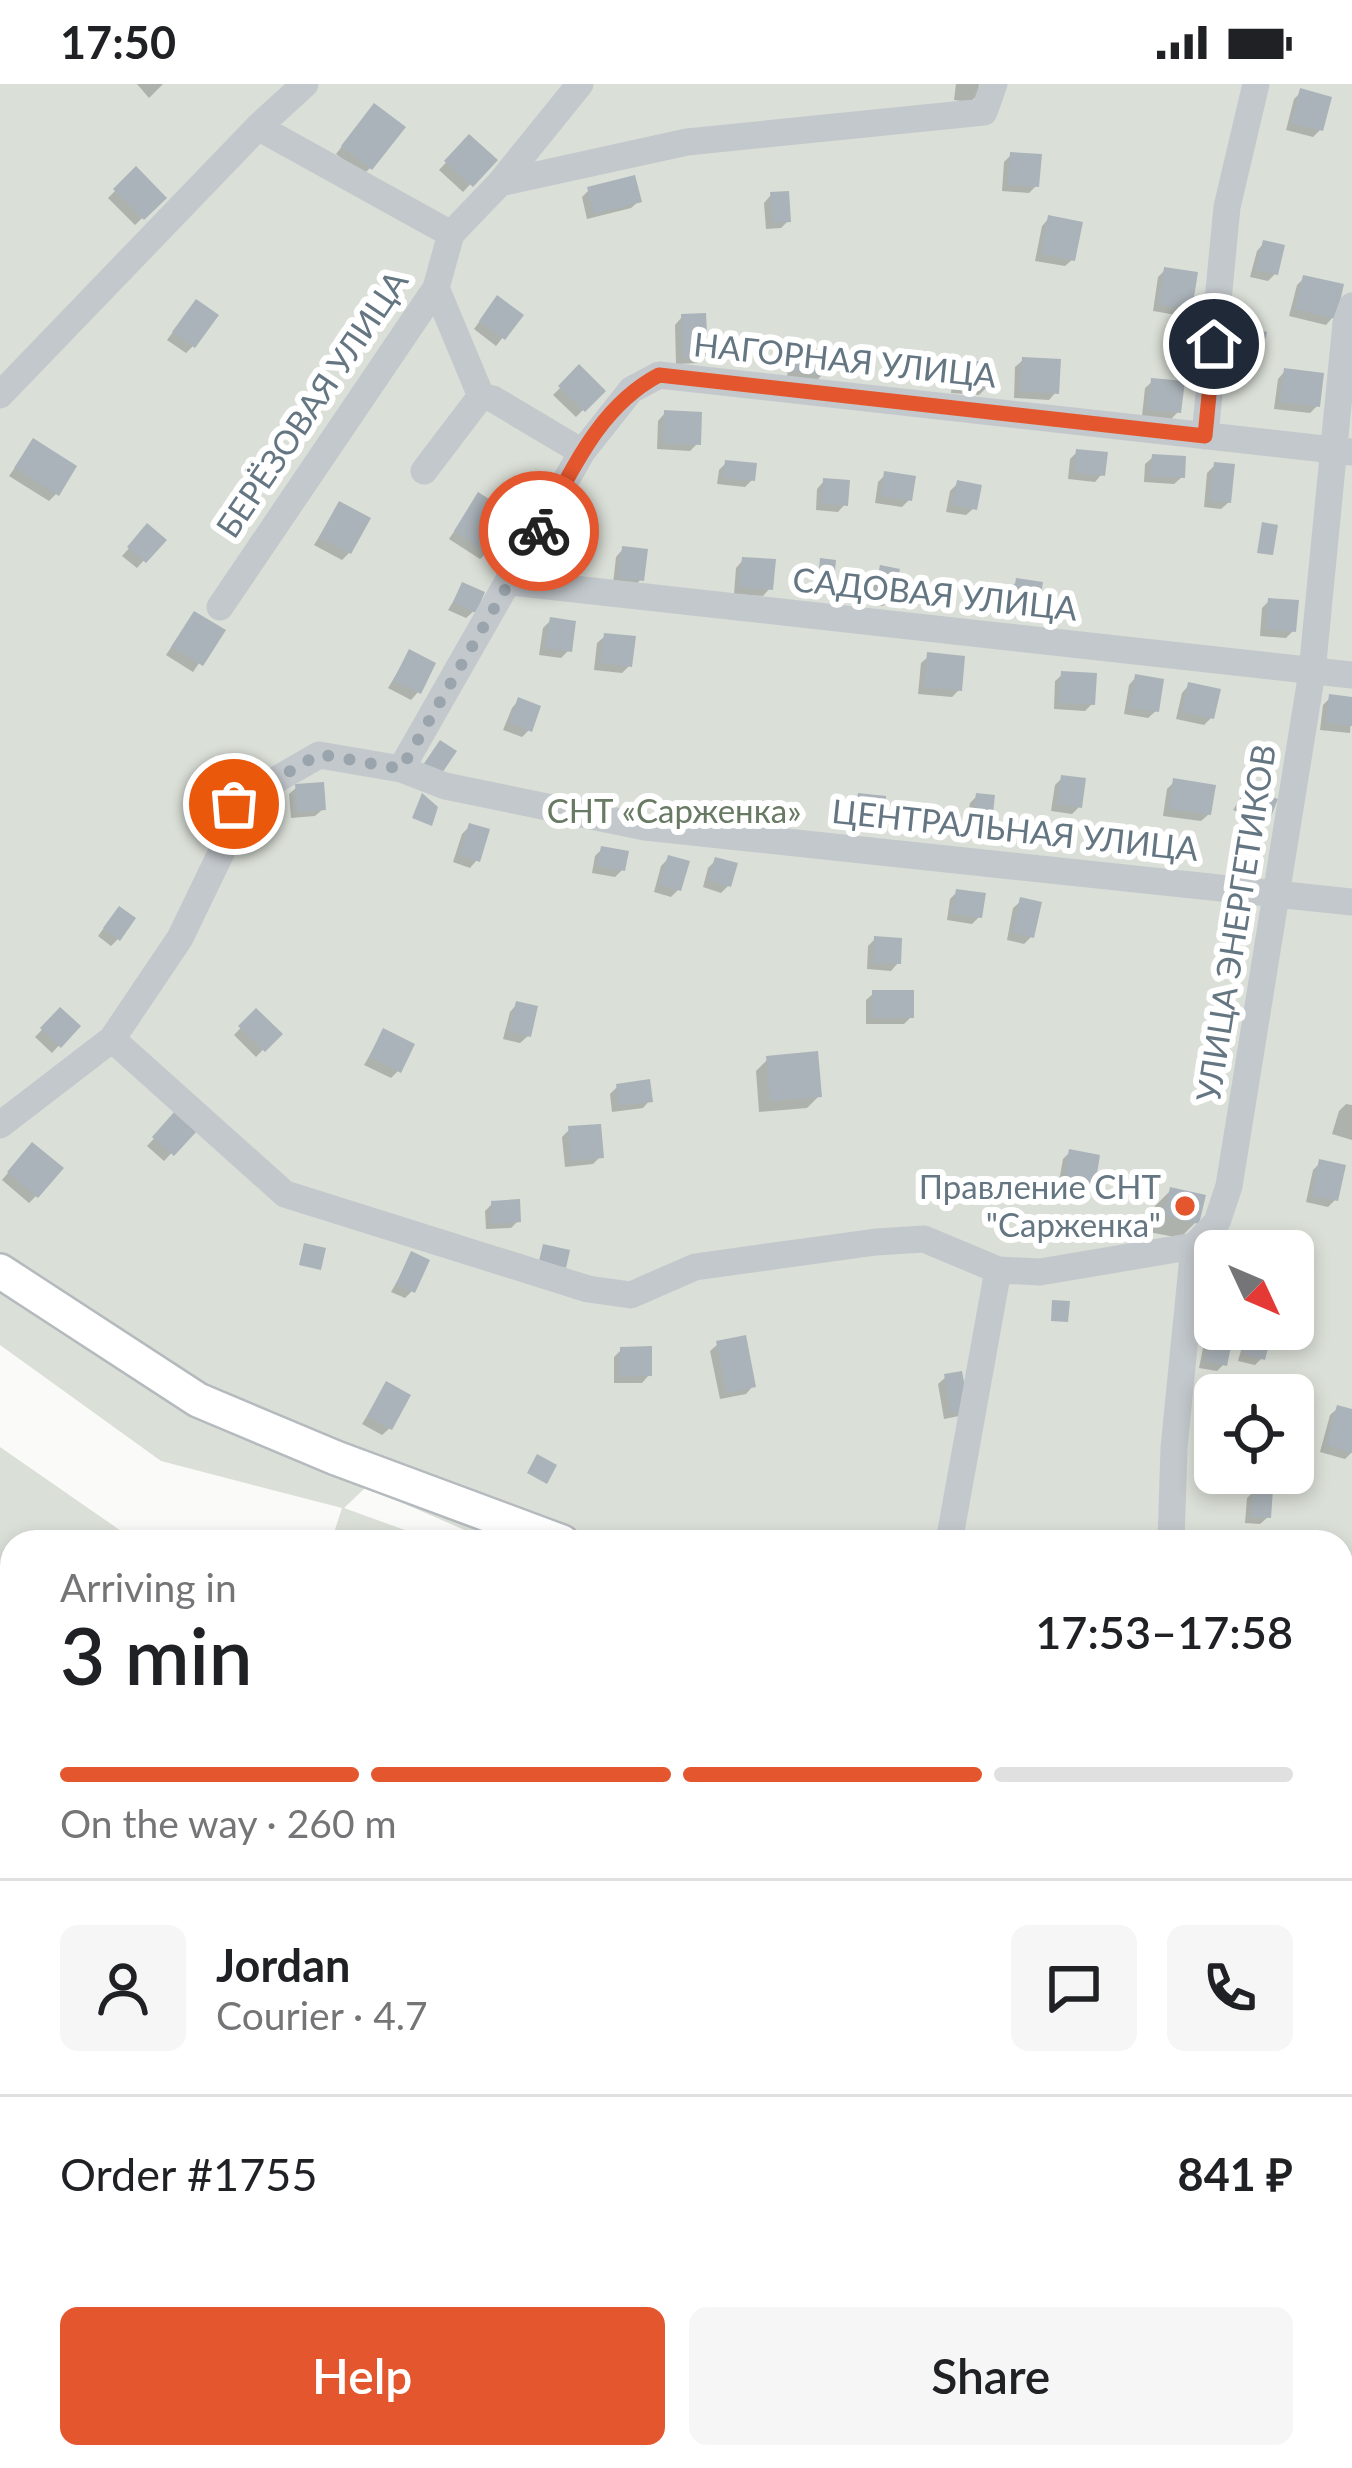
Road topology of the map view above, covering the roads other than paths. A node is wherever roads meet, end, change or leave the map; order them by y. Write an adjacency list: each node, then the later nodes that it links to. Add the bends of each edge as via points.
1 (304, 84): 5 (street)
2 (580, 84): 6 (street, БЕРЁЗОВАЯ УЛИЦА)
3 (994, 84): 6 (street, via 984,112 687,142)
4 (1256, 84): 12 (street, via 1227,207)
5 (258, 127): 7 (street); 10 (street)
6 (500, 183): 7 (street, БЕРЁЗОВАЯ УЛИЦА)
7 (451, 234): 8 (street, БЕРЁЗОВАЯ УЛИЦА)
8 (436, 288): 11 (street); 17 (street, БЕРЁЗОВАЯ УЛИЦА)
9 (1352, 306): 13 (street, УЛИЦА ЭНЕРГЕТИКОВ)
10 (0, 395)
11 (481, 396): 14 (street); 15 (street)
12 (1205, 436): 13 (street, НАГОРНАЯ УЛИЦА); 14 (street, НАГОРНАЯ УЛИЦА, via 659,375 631,390)
13 (1342, 451): 18 (street, УЛИЦА ЭНЕРГЕТИКОВ)
14 (582, 452): 16 (street, НАГОРНАЯ УЛИЦА)
15 (424, 472)
16 (511, 582): 18 (street, САДОВАЯ УЛИЦА); 20 (street, НАГОРНАЯ УЛИЦА)
17 (220, 607)
18 (1312, 672): 19 (street, САДОВАЯ УЛИЦА); 21 (street, УЛИЦА ЭНЕРГЕТИКОВ)
19 (1352, 675)
20 (401, 769): 21 (street, ЦЕНТРАЛЬНАЯ УЛИЦА, via 445,787 645,826); 23 (street, ЦЕНТРАЛЬНАЯ УЛИЦА, via 319,754 234,804 222,850 180,938)
21 (1279, 895): 22 (street, ЦЕНТРАЛЬНАЯ УЛИЦА); 25 (street, УЛИЦА ЭНЕРГЕТИКОВ, via 1229,1186)
22 (1352, 902)
23 (112, 1039): 24 (street); 27 (street, via 285,1194 588,1289 631,1295 695,1267 908,1240)
24 (0, 1125)
25 (1209, 1230)
26 (1194, 1246): 27 (street, via 1040,1272); 31 (street, УЛИЦА ЭНЕРГЕТИКОВ)
27 (998, 1270): 30 (street)
28 (10, 1278): 29 (main road, via 198,1400)
29 (530, 1530)
30 (951, 1530)
31 (1171, 1530)

